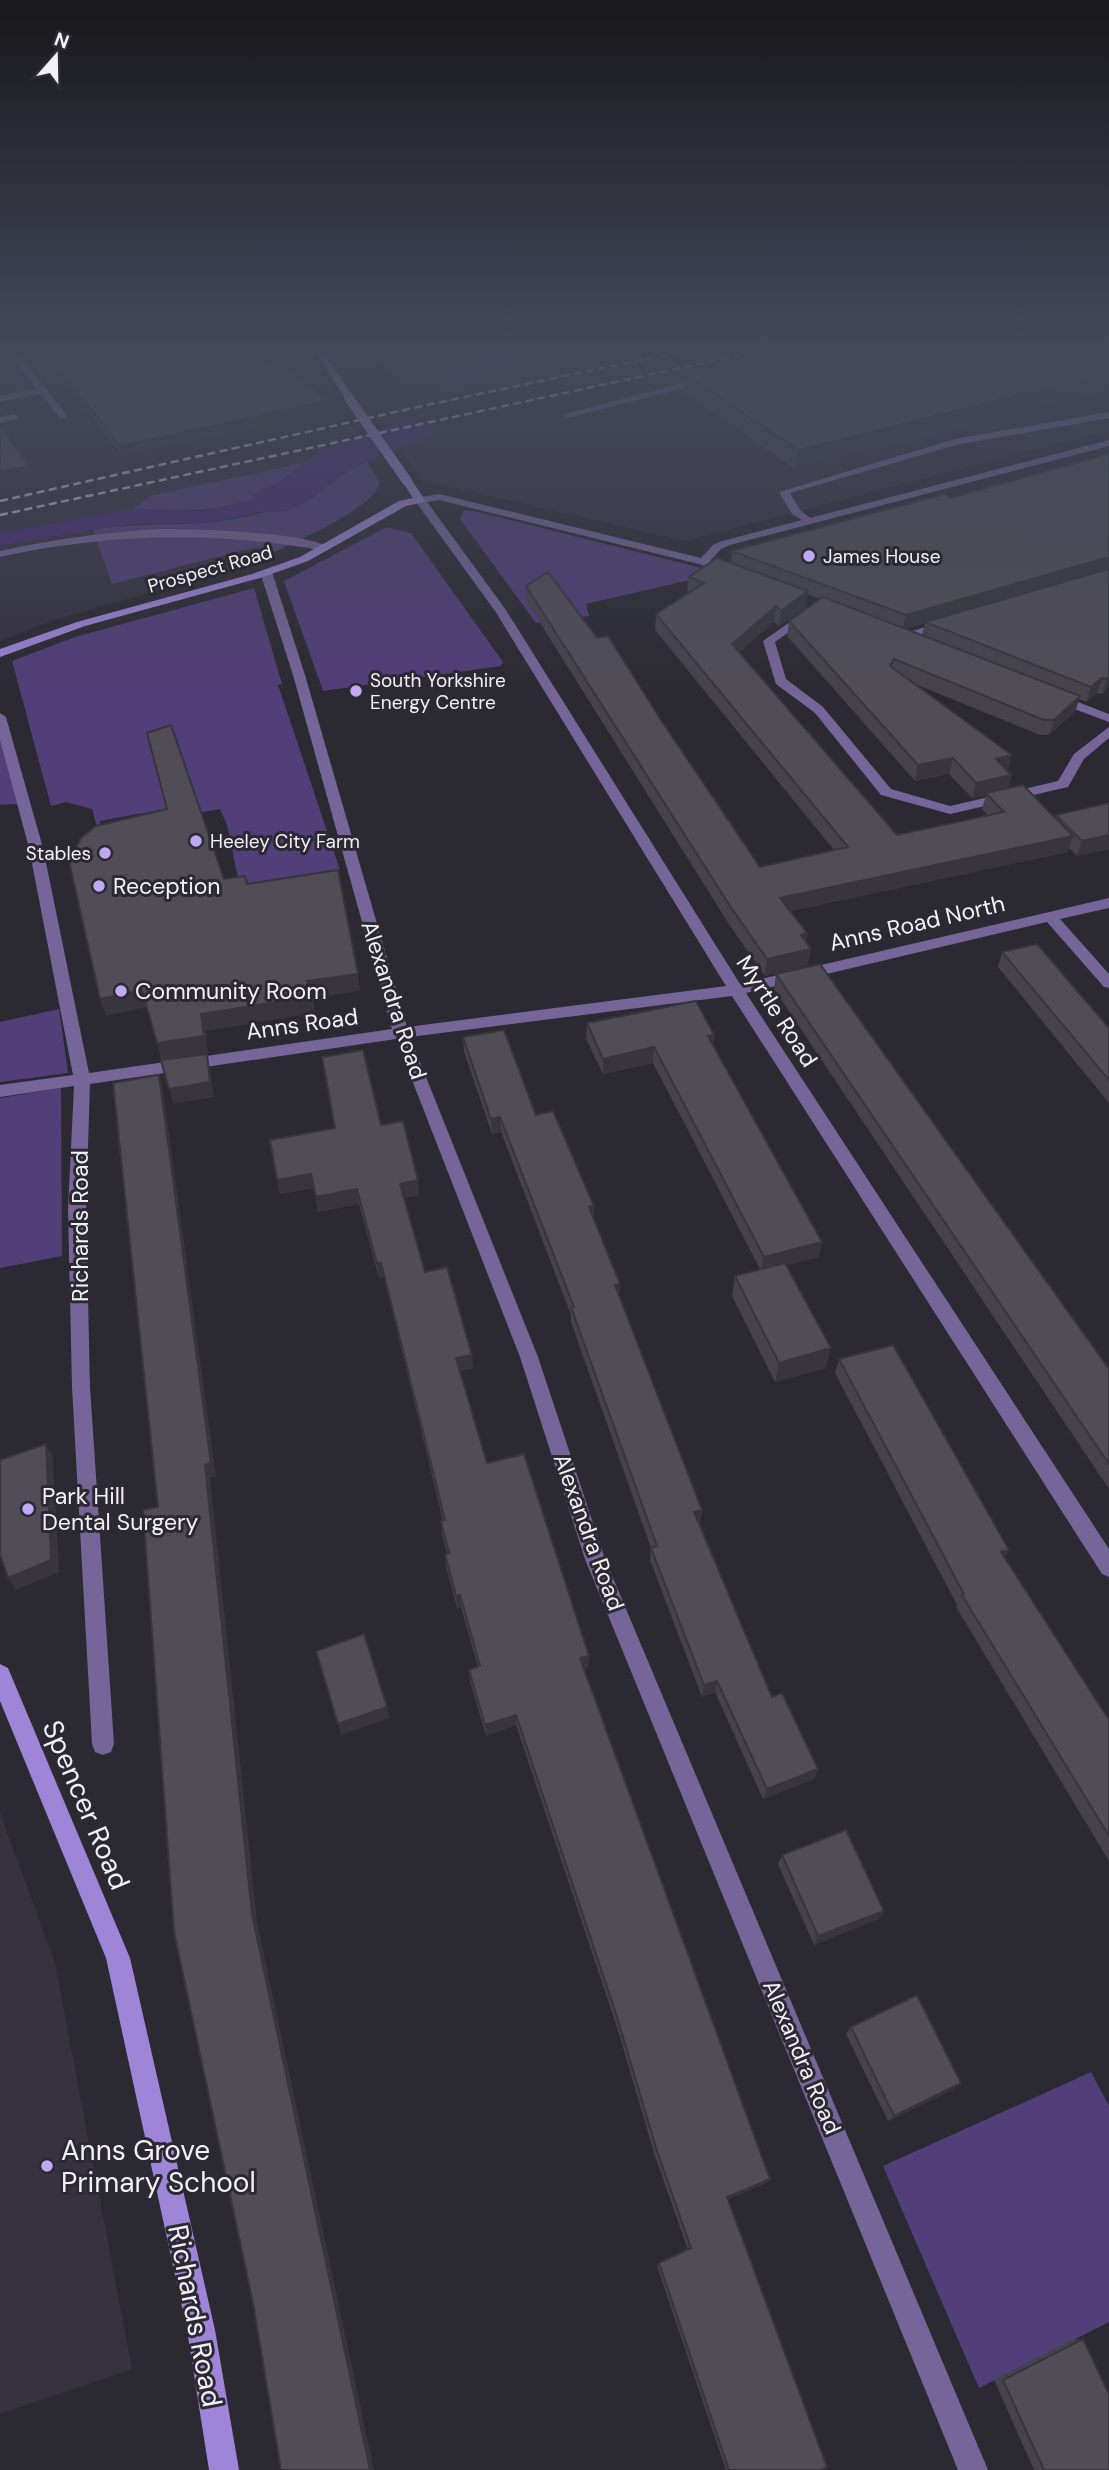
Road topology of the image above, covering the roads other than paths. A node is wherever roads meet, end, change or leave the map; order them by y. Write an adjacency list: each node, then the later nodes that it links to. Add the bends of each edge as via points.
1 (397, 466): 4 (main road, Myrtle Road, bridge)
2 (872, 466): 5 (street, via 784,492 796,512)
3 (1020, 466): 5 (street)
4 (420, 500): 6 (main road, Prospect Road, via 402,503); 8 (street, via 439,497); 22 (street, Myrtle Road, via 500,610)
5 (809, 521): 8 (street, via 726,543)
6 (325, 548): 7 (street, via 237,534 109,534); 9 (main road, Prospect Road)
7 (0, 554)
8 (704, 562): 10 (street)
9 (266, 572): 14 (main road, Prospect Road, via 81,624); 23 (street, Alexandra Road)
10 (742, 576)
11 (806, 601): 18 (street, via 819,606 769,641 780,681 819,710 886,792 950,810 1063,784 1079,757)
12 (955, 620): 13 (street, via 897,634)
13 (929, 646)
14 (0, 653)
15 (1045, 692): 17 (street)
16 (0, 717): 24 (street, Richards Road, via 36,848)
17 (1109, 718)
18 (1109, 731)
19 (1109, 903): 20 (street, Anns Road North)
20 (1049, 916): 21 (street); 22 (street, Anns Road North)
21 (1109, 983)
22 (736, 990): 23 (street, Anns Road); 26 (street, Myrtle Road)
23 (401, 1033): 24 (street, Anns Road); 31 (street, Alexandra Road, via 529,1357 595,1559)
24 (82, 1079): 25 (street, Anns Road); 28 (street, Richards Road, via 77,1209 82,1387)
25 (0, 1091)
26 (1109, 1567)
27 (0, 1675): 29 (main road, Spencer Road)
28 (103, 1744)
29 (118, 1958): 30 (main road, Richards Road, via 201,2330)
30 (225, 2470)
31 (973, 2470)

